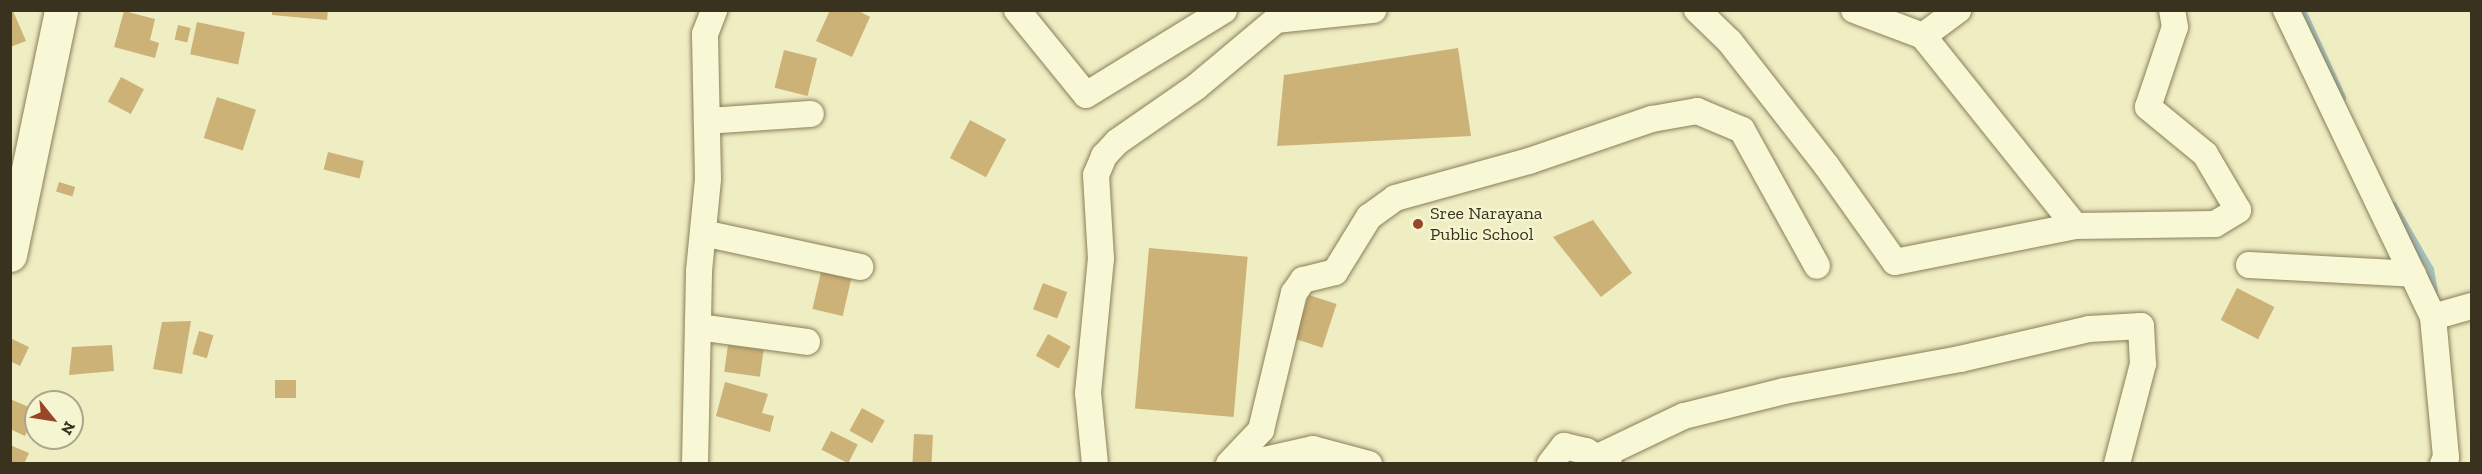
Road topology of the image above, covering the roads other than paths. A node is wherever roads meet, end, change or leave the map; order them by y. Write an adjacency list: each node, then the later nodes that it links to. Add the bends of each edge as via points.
1 (61, 10): 16 (main road)
2 (714, 10): 13 (street, via 705,34)
3 (1017, 10): 4 (street, via 1086,95)
4 (1224, 10)
5 (1373, 10): 27 (street, via 1276,20 1104,156 1096,175 1101,259 1088,393)
6 (1696, 10): 14 (street, via 1730,42 1826,165 1895,262)
7 (1854, 10): 11 (street)
8 (1958, 10): 11 (street)
9 (2172, 10): 14 (street, via 2175,27 2148,107 2205,154 2238,210 2215,224)
10 (2286, 10): 20 (street)
11 (1923, 36): 14 (street)
12 (812, 114): 13 (street)
13 (707, 121): 15 (street, via 708,179)
14 (2074, 226)
15 (703, 233): 19 (street); 23 (street)
16 (10, 255)
17 (2249, 265): 20 (street)
18 (1817, 266): 28 (street, via 1742,130 1697,111 1652,119 1529,161 1395,198 1369,217 1335,272 1303,280 1294,293 1261,430)
19 (860, 267)
20 (2413, 274): 22 (street)
21 (2472, 306): 22 (street)
22 (2433, 317): 33 (street, via 2446,457)
23 (698, 327): 24 (street); 26 (street)
24 (807, 342)
25 (1603, 460): 31 (street, via 1564,446); 32 (street, via 1684,416 1784,391 1960,359 2089,329 2141,326 2143,364)
26 (695, 464)
27 (1095, 464)
28 (1229, 464)
29 (1247, 464): 30 (street, via 1313,449)
30 (1369, 464)
31 (1550, 464)
32 (2117, 464)
33 (2443, 464)

